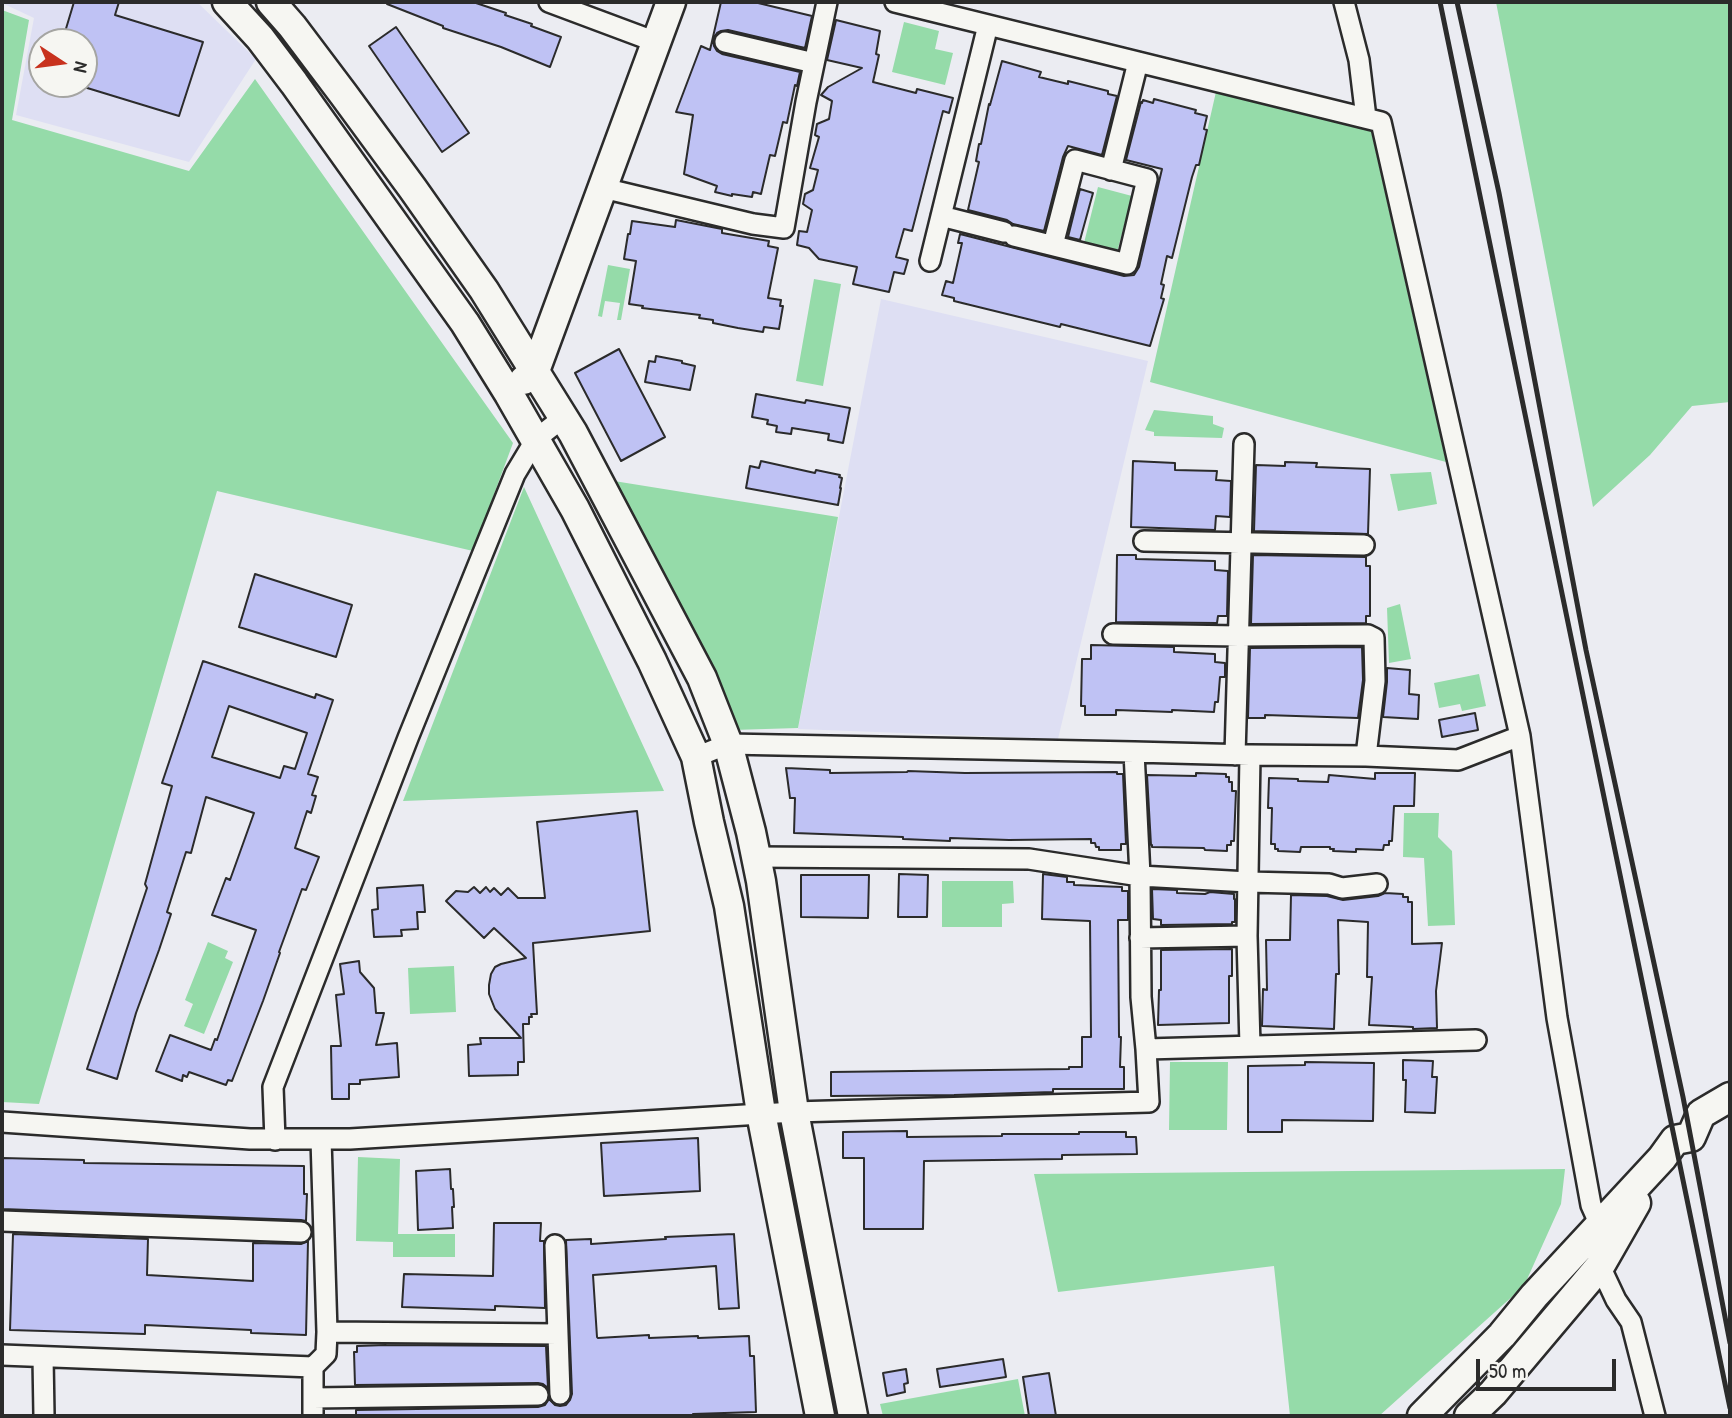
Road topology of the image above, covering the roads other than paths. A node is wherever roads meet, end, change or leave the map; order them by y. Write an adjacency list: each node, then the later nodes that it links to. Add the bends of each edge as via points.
1 (227, 2): 21 (main road, via 294,83 465,323)
2 (271, 2): 20 (main road, via 413,189)
3 (548, 2): 10 (street)
4 (671, 2): 10 (main road)
5 (827, 2): 13 (street)
6 (895, 2): 8 (street)
7 (1344, 2): 14 (street, via 1359,60)
8 (958, 9): 9 (street)
9 (988, 25): 12 (street); 17 (street)
10 (656, 42): 16 (main road)
11 (725, 42): 13 (street)
12 (1138, 62): 14 (street); 15 (street)
13 (814, 63): 16 (street, via 784,228)
14 (1366, 118): 30 (street, via 1381,122)
15 (1111, 170): 18 (street, via 1075,160); 18 (street, via 1147,179 1127,264)
16 (603, 188): 20 (main road)
17 (942, 216): 18 (street); 19 (street)
18 (1053, 245)
19 (930, 261)
20 (535, 371): 21 (main road); 22 (main road)
21 (509, 394): 23 (main road)
22 (564, 418): 23 (street); 31 (main road, via 702,678)
23 (536, 439): 35 (main road, via 652,661); 50 (street, via 514,474 273,1087)
24 (1244, 444): 26 (street)
25 (1144, 541): 26 (street)
26 (1241, 543): 27 (street); 29 (street)
27 (1364, 545)
28 (1113, 634): 29 (street)
29 (1239, 636): 33 (street); 34 (street, via 1374,638 1375,681)
30 (1520, 736): 34 (street, via 1458,760); 53 (street, via 1557,1018 1591,1205)
31 (728, 744): 32 (street); 35 (street); 36 (main road)
32 (1134, 751): 33 (street); 37 (street)
33 (1243, 755): 34 (street); 38 (street)
34 (1366, 756)
35 (696, 757): 47 (main road, via 729,906)
36 (756, 857): 37 (street, via 1028,859); 46 (main road)
37 (1140, 876): 38 (street); 41 (street)
38 (1248, 882): 39 (street, via 1342,888); 40 (street)
39 (1377, 884)
40 (1247, 936): 41 (street); 43 (street)
41 (1140, 938): 44 (street)
42 (1476, 1040): 43 (street)
43 (1250, 1046): 44 (street)
44 (1146, 1049): 46 (street, via 1149,1102)
45 (1730, 1097): 51 (main road, via 1701,1114 1691,1137 1675,1140)
46 (794, 1112): 47 (street); 67 (main road)
47 (761, 1114): 49 (street); 66 (main road)
48 (2, 1122): 50 (street)
49 (321, 1139): 50 (street); 57 (street)
50 (275, 1140)
51 (1662, 1158): 53 (main road); 56 (main road)
52 (2, 1221): 54 (street)
53 (1600, 1225): 68 (main road, via 1503,1335)
54 (301, 1232)
55 (555, 1245): 58 (street)
56 (1600, 1266): 69 (main road); 70 (street, via 1631,1322)
57 (327, 1332): 58 (street); 61 (street, via 326,1354)
58 (558, 1334): 62 (street)
59 (2, 1355): 60 (street)
60 (43, 1357): 61 (street); 65 (street)
61 (313, 1367): 64 (street)
62 (560, 1394)
63 (538, 1395): 64 (street)
64 (313, 1407)
65 (44, 1416)
66 (820, 1416)
67 (853, 1416)
68 (1422, 1416)
69 (1469, 1416)
70 (1655, 1416)

